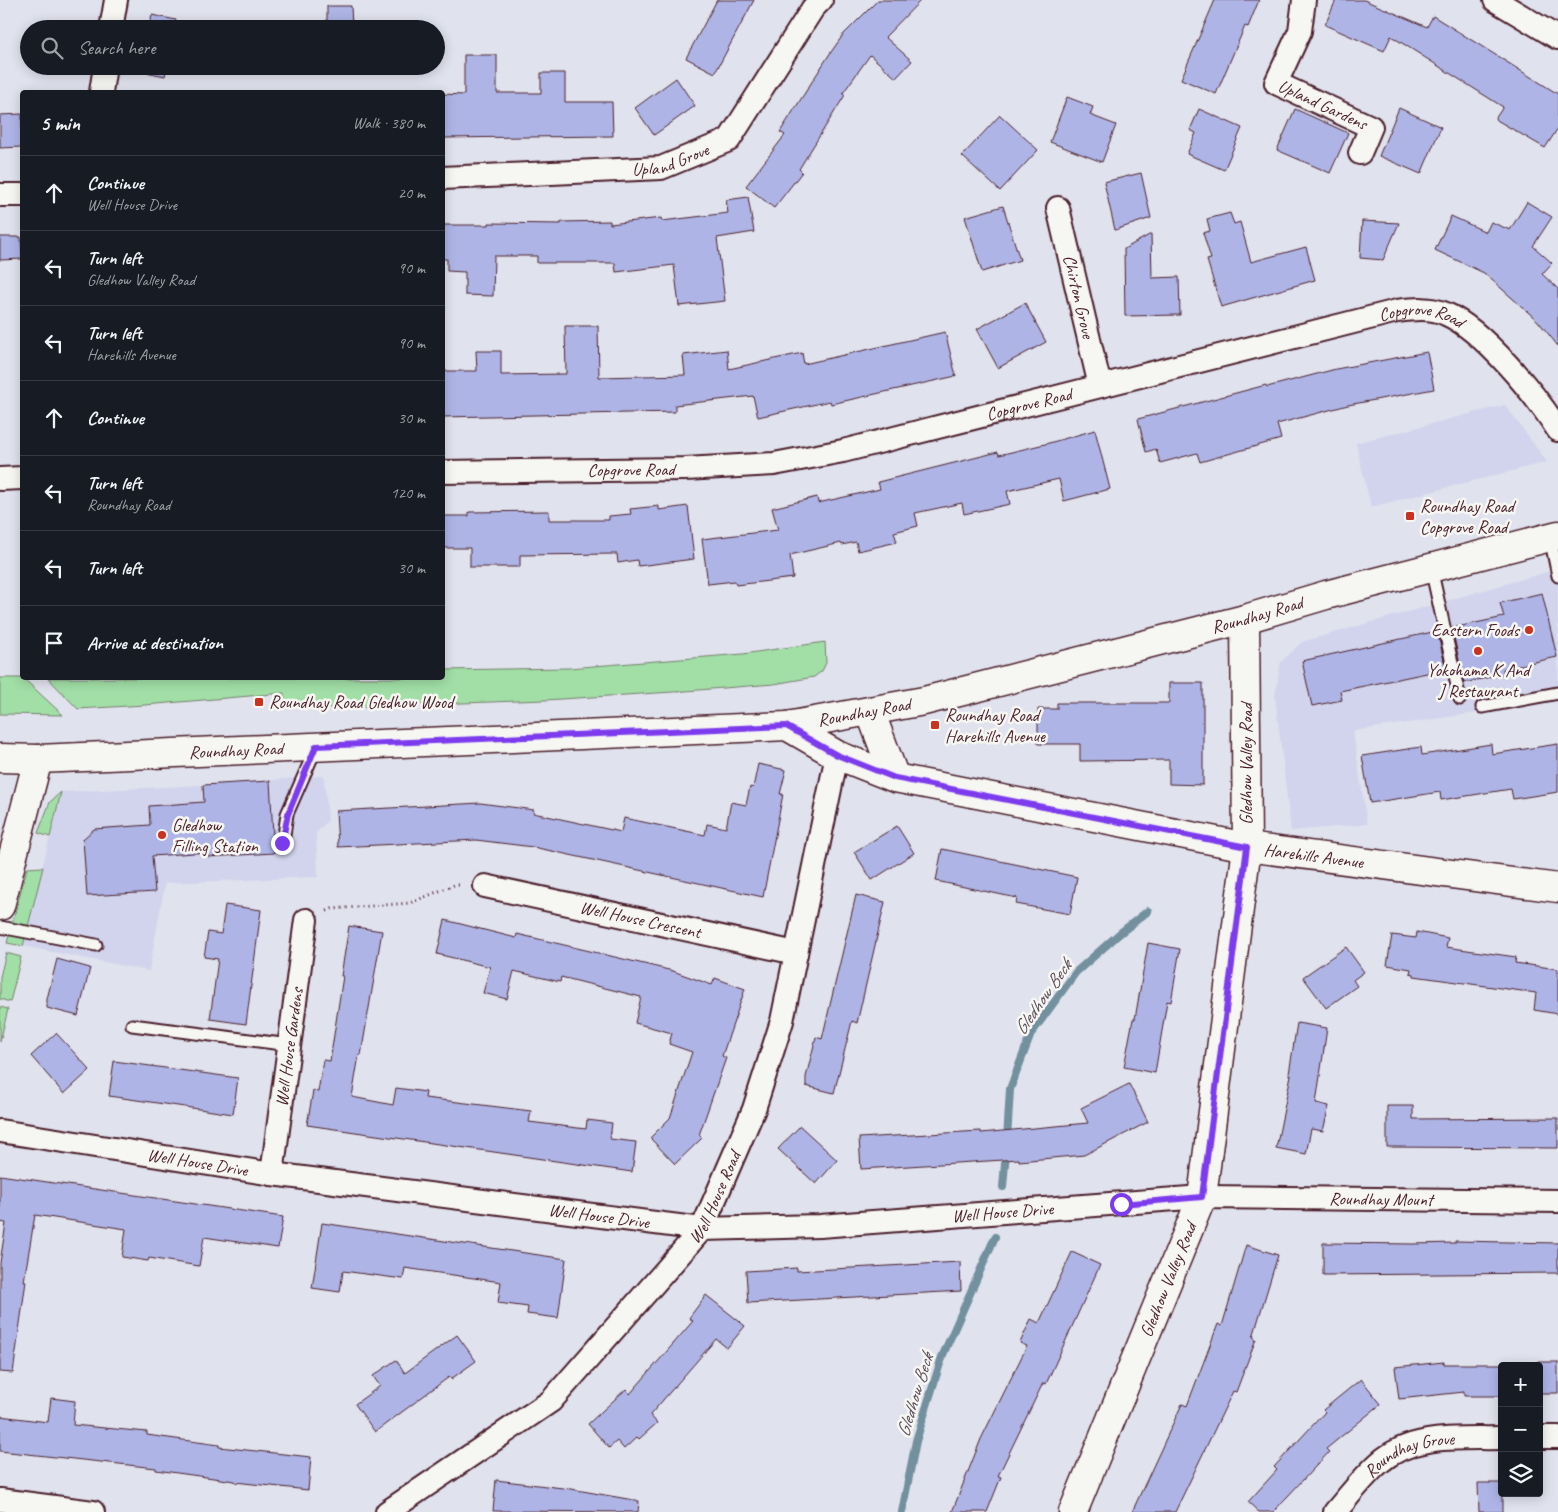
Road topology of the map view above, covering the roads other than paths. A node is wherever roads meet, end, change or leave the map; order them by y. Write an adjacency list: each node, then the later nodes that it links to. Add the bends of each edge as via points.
1 (116, 0): 5 (street)
2 (821, 0): 10 (street, Upland Grove, via 812,8 729,140 661,168)
3 (1304, 0): 9 (street, Upland Gardens, via 1300,31 1276,83 1371,127)
4 (1495, 0): 6 (street)
5 (113, 20)
6 (1558, 38)
7 (104, 75): 8 (street)
8 (101, 90)
9 (1360, 152)
10 (445, 178)
11 (0, 195): 12 (street)
12 (20, 195)
13 (1058, 208): 14 (street, Chirton Grove)
14 (1100, 386): 15 (street, Copgrove Road, via 1397,311 1420,308 1444,313 1466,324 1513,372); 16 (street, Copgrove Road, via 843,451 774,464 685,469)
15 (1558, 430)
16 (445, 472)
17 (20, 478): 18 (street)
18 (0, 479)
19 (1554, 536): 20 (street, Roundhay Road); 21 (lane)
20 (1431, 568): 22 (street, Roundhay Road); 24 (lane)
21 (1558, 576)
22 (1245, 619): 26 (street, Roundhay Road, via 924,701); 34 (street, Gledhow Valley Road)
23 (1558, 693): 25 (lane)
24 (1460, 699)
25 (1482, 708)
26 (870, 711): 27 (street, Roundhay Road); 32 (street)
27 (786, 726): 28 (street, Roundhay Road); 29 (street, Harehills Avenue)
28 (316, 746): 31 (street, Roundhay Road); 33 (lane, via 288,814)
29 (837, 755): 32 (street, Harehills Avenue); 41 (street, Well House Road)
30 (0, 758): 31 (street, Roundhay Road)
31 (38, 759): 37 (street)
32 (895, 778): 34 (street, Harehills Avenue)
33 (282, 843)
34 (1247, 847): 36 (street, Harehills Avenue); 46 (street, Gledhow Valley Road)
35 (485, 886): 41 (street, Well House Crescent)
36 (1558, 888)
37 (0, 906)
38 (306, 920): 43 (street, Well House Gardens)
39 (0, 927): 40 (lane)
40 (96, 945)
41 (796, 953): 48 (street, Well House Road, via 782,1021 754,1109)
42 (132, 1025): 43 (lane)
43 (290, 1045): 45 (street, Well House Gardens)
44 (0, 1131): 45 (street, Well House Drive)
45 (272, 1174): 48 (street, Well House Drive)
46 (1202, 1197): 47 (street, Roundhay Mount); 48 (street, Well House Drive, via 820,1226); 55 (street, Gledhow Valley Road)
47 (1558, 1201)
48 (702, 1229): 54 (street, Well House Road, via 551,1401)
49 (1543, 1437): 50 (street)
50 (1558, 1437)
51 (1498, 1438): 56 (street, Roundhay Grove, via 1428,1440 1402,1448 1380,1462)
52 (0, 1500): 53 (street)
53 (93, 1512)
54 (387, 1512)
55 (1073, 1512)
56 (1335, 1512)

